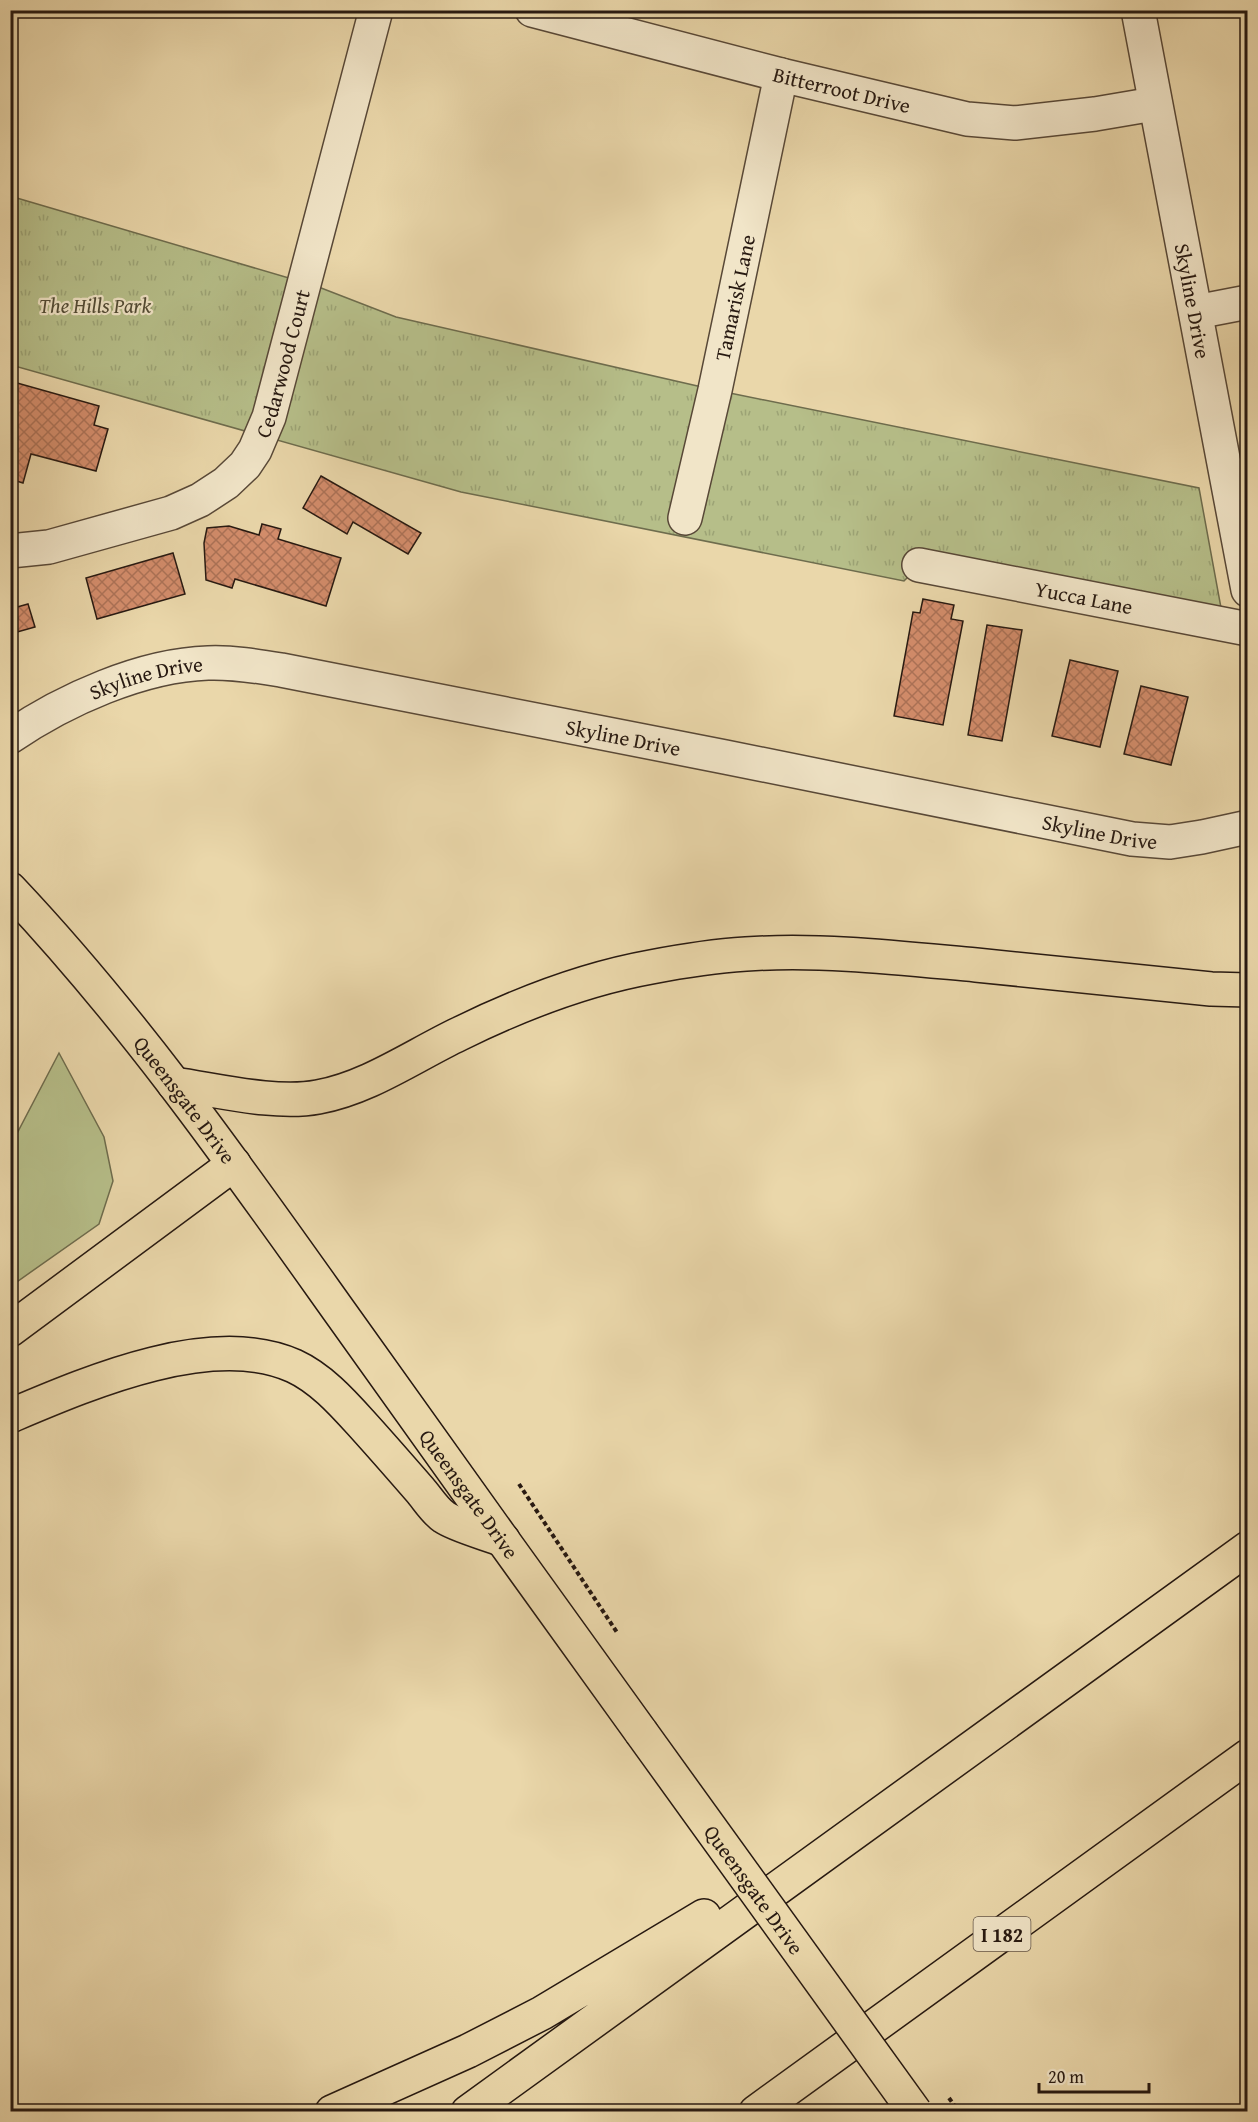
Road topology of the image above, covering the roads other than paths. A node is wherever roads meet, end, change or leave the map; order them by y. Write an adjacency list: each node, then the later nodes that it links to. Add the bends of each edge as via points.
1 (376, 10): 9 (street, Cedarwood Court, via 269,417 245,465 200,500 171,513 49,547)
2 (532, 10): 4 (street, Bitterroot Drive)
3 (1138, 10): 5 (street, Skyline Drive)
4 (781, 75): 5 (street, Bitterroot Drive, via 967,119 1015,123); 8 (street, Tamarisk Lane)
5 (1154, 104): 7 (street, Skyline Drive)
6 (1248, 302): 7 (street)
7 (1196, 312): 11 (street, Skyline Drive)
8 (685, 518)
9 (10, 550)
10 (919, 565): 12 (street, Yucca Lane)
11 (1248, 590)
12 (1248, 629)
13 (10, 736): 14 (street, Skyline Drive, via 86,696 147,672 182,665 232,664 281,670 1132,839 1170,842)
14 (1248, 827)
15 (10, 889): 17 (main road, Queensgate Drive, via 124,1019)
16 (1248, 990): 17 (main road, via 875,956 746,954 648,967 560,991 461,1033 365,1082 317,1097 294,1100)
17 (174, 1084): 18 (main road, Queensgate Drive)
18 (234, 1164): 19 (main road); 21 (main road, Queensgate Drive)
19 (10, 1330)
20 (10, 1416): 21 (main road, via 156,1363 219,1354 277,1360 316,1380 342,1402 443,1517)
21 (503, 1540): 28 (main road, Queensgate Drive, bridge)
22 (1248, 1548): 24 (main road)
23 (1248, 1756): 27 (main road, I 182)
24 (933, 1774): 25 (main road, via 542,2013); 26 (main road)
25 (332, 2112)
26 (468, 2112)
27 (756, 2112)
28 (915, 2112)

